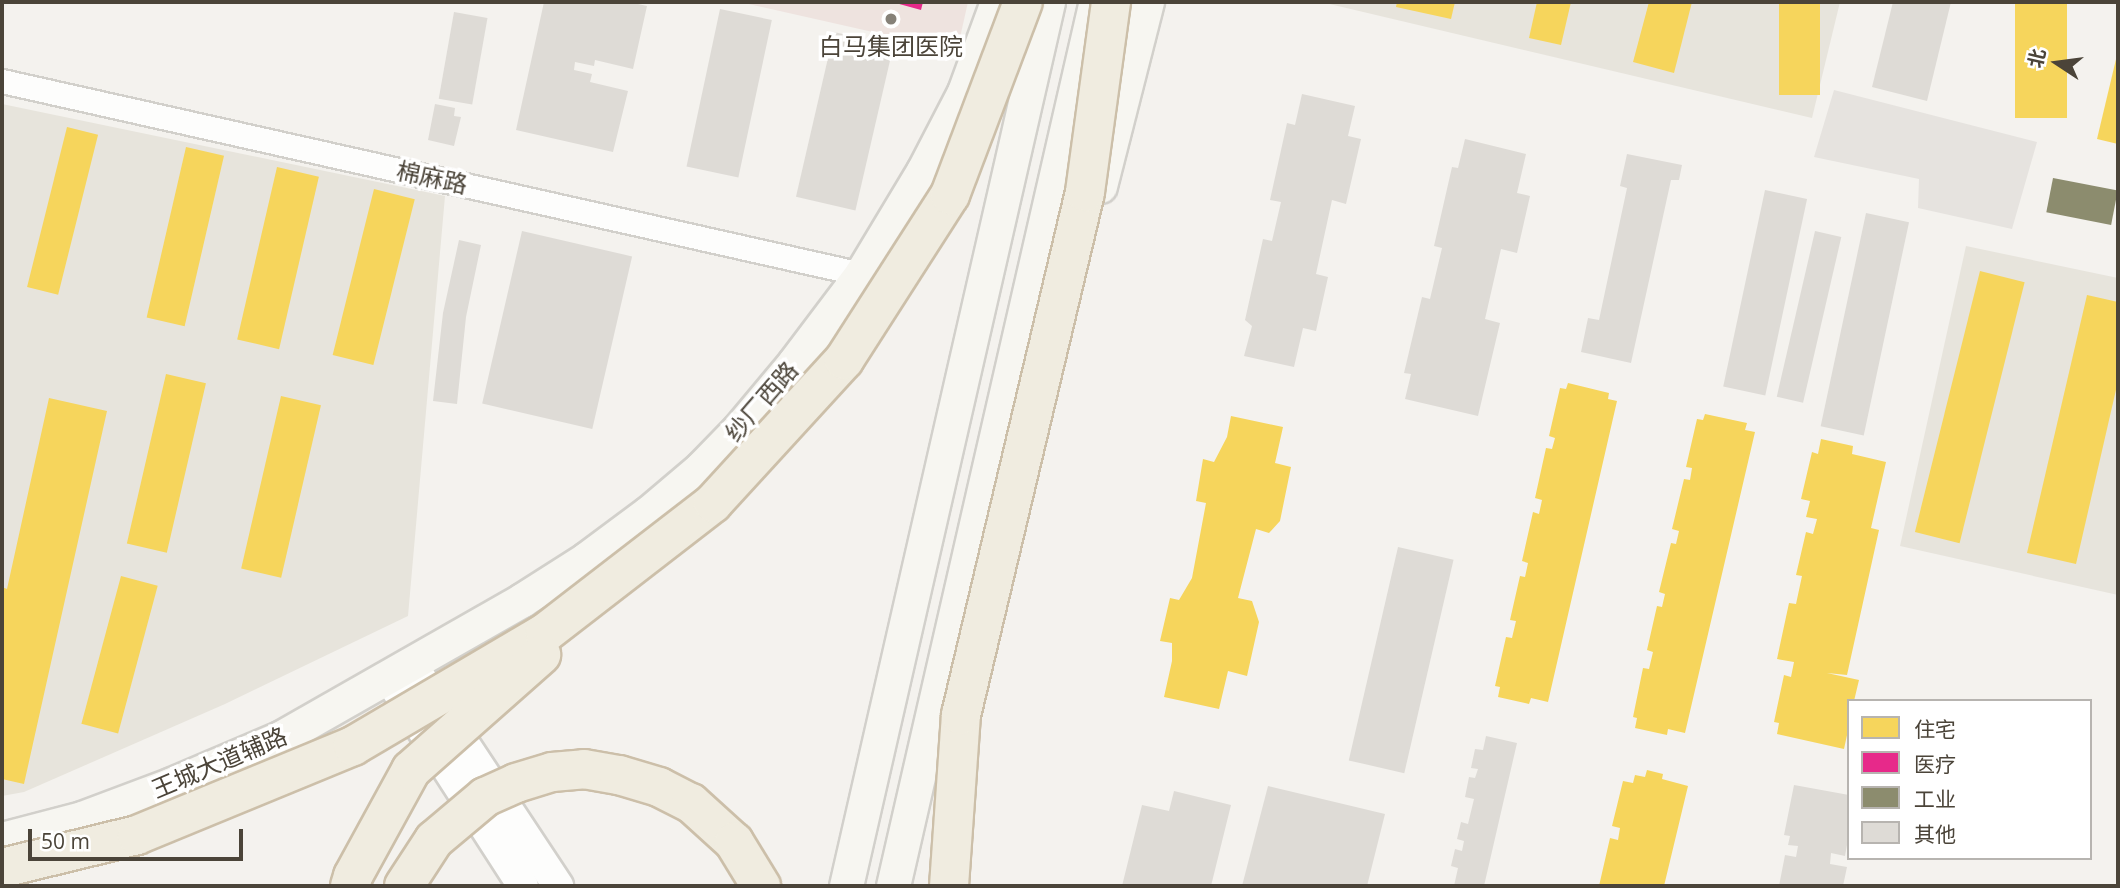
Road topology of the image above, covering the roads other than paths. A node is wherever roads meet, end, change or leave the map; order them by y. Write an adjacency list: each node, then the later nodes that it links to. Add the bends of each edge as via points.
1 (997, 2): 8 (main road, 纱厂西路, via 964,92)
2 (1023, 2): 9 (highway, bridge, via 950,195 844,360)
3 (1048, 2): 18 (main road)
4 (1096, 2): 19 (main road)
5 (1111, 2): 21 (highway, bridge, via 1085,192 961,715)
6 (1147, 2): 20 (main road)
7 (2, 81): 8 (street, 棉麻路)
8 (861, 274): 10 (main road, 纱厂西路, via 794,363 701,468 586,559)
9 (713, 503): 12 (highway, bridge, via 545,633 353,746 137,835); 13 (highway, bridge, via 411,770)
10 (400, 671): 11 (main road, 王城大道辅路, via 282,737 172,784 82,818); 15 (street); 16 (street)
11 (2, 839)
12 (2, 868)
13 (350, 886)
14 (404, 886): 17 (highway, bridge, via 434,840 485,797 552,772 584,769 659,787 691,803 734,842)
15 (523, 886)
16 (558, 886)
17 (761, 886)
18 (846, 886)
19 (894, 886)
20 (932, 886)
21 (949, 886)

